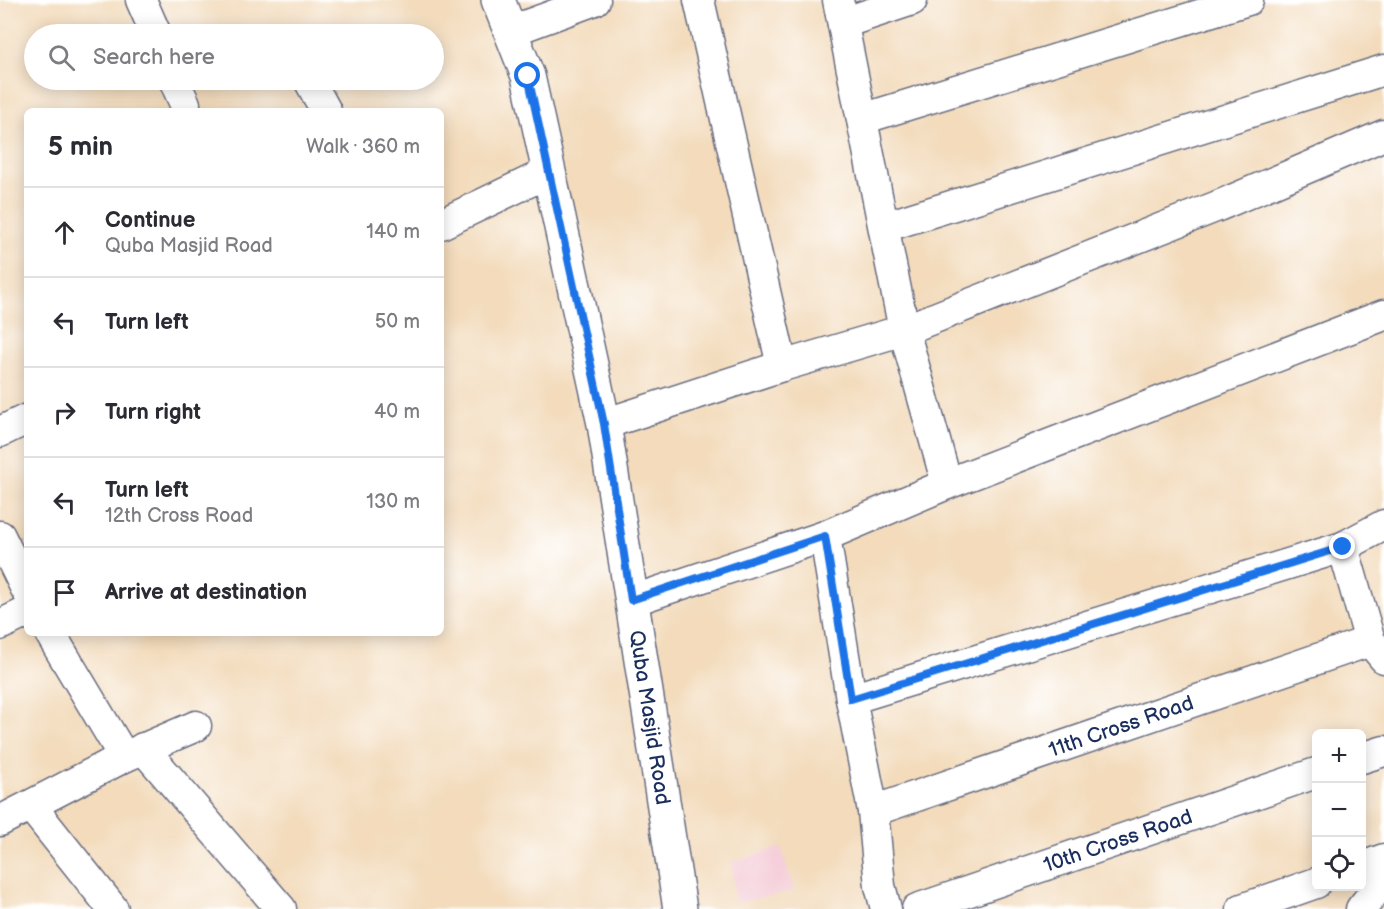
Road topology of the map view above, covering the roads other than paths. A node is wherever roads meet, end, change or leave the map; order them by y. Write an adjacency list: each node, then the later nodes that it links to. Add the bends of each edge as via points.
1 (141, 0): 8 (street)
2 (498, 0): 9 (street, Quba Masjid Road)
3 (595, 0): 9 (street)
4 (699, 0): 20 (street)
5 (912, 0): 7 (street)
6 (1248, 0): 13 (street)
7 (840, 12): 13 (street)
8 (152, 24)
9 (511, 31): 15 (street, Quba Masjid Road, via 528,76)
10 (1384, 70): 17 (street)
11 (314, 90): 12 (street)
12 (324, 108)
13 (862, 119): 17 (street)
14 (1384, 135): 19 (street, via 1218,206)
15 (549, 172): 16 (street); 22 (street, Quba Masjid Road)
16 (444, 223)
17 (884, 227): 19 (street)
18 (1384, 315): 24 (street)
19 (904, 330): 20 (street); 24 (street)
20 (782, 366): 22 (street)
21 (24, 420): 23 (street)
22 (604, 424): 30 (street, Quba Masjid Road)
23 (0, 432)
24 (948, 484): 27 (street)
25 (1384, 525): 28 (street)
26 (0, 536): 29 (street)
27 (825, 536): 30 (street); 35 (street)
28 (1343, 547): 34 (street); 35 (street)
29 (24, 585)
30 (631, 600): 50 (street, Quba Masjid Road)
31 (24, 613): 32 (street)
32 (0, 625)
33 (52, 636): 38 (street)
34 (1377, 650): 42 (street, 11th Cross Road)
35 (851, 699): 42 (street)
36 (196, 726): 38 (street)
37 (1384, 751): 39 (street)
38 (134, 753): 41 (street); 49 (street)
39 (1366, 757)
40 (1312, 775): 52 (street, 10th Cross Road)
41 (31, 806): 43 (street); 48 (street)
42 (873, 811): 51 (street)
43 (0, 821)
44 (1384, 859): 45 (street)
45 (1366, 866)
46 (1384, 880): 54 (street)
47 (1312, 885): 53 (street)
48 (113, 909)
49 (281, 909)
50 (680, 909)
51 (886, 909)
52 (917, 909)
53 (1242, 909)
54 (1361, 909)

